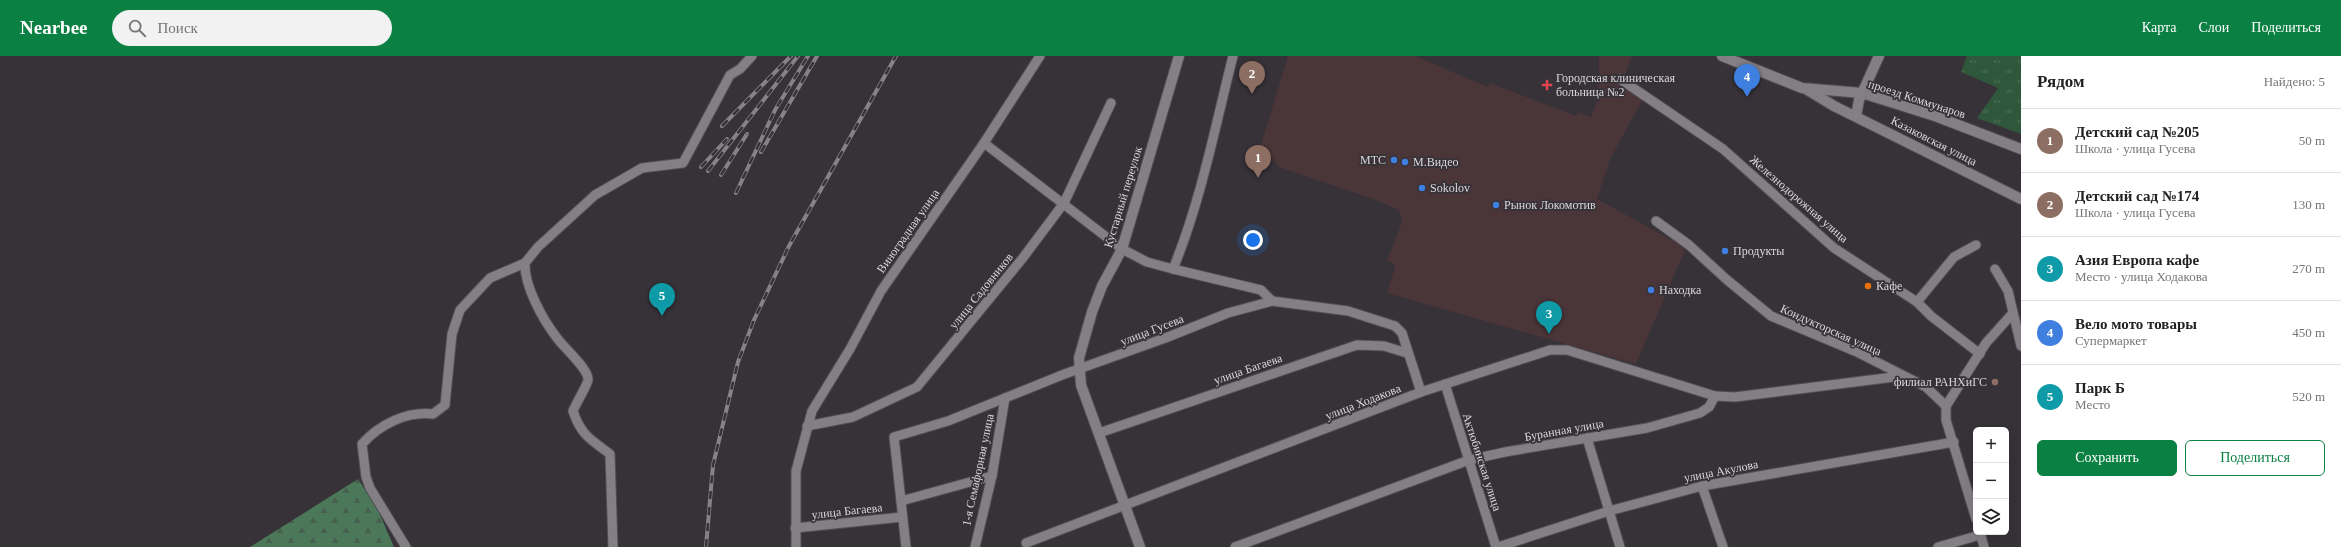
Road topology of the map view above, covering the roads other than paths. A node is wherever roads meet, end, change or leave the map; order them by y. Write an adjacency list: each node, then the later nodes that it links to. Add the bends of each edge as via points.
1 (752, 56): 19 (street, via 730,75 683,163 642,168 595,195 538,247)
2 (1040, 56): 12 (street, Виноградная улица)
3 (1179, 56): 18 (street, Кустарный переулок)
4 (1233, 56): 20 (street, via 1194,210)
5 (1722, 56): 8 (street, проезд Коммунаров)
6 (1879, 56): 9 (street)
7 (1620, 79): 23 (street, Железнодорожная улица, via 1723,149 1834,248)
8 (1802, 88): 9 (street, проезд Коммунаров); 11 (street, проезд Коммунаров)
9 (1862, 93): 11 (street); 13 (street, проезд Коммунаров)
10 (1111, 103): 15 (street, улица Садовников)
11 (1856, 116): 14 (street, Казаковская улица)
12 (984, 143): 15 (street); 35 (street, Виноградная улица, via 881,291 850,349 812,411)
13 (2021, 148)
14 (2021, 199)
15 (1064, 203): 18 (street); 35 (street, улица Садовников, via 1022,259 917,387 853,417)
16 (1656, 221): 29 (street, Кондукторская улица, via 1689,245 1771,316 1858,352)
17 (1976, 245): 23 (street, via 1954,257)
18 (1122, 249): 20 (street, via 1147,262); 28 (street, Кустарный переулок, via 1102,286 1092,312)
19 (525, 263): 51 (street, via 490,278 460,310 452,334 445,405 433,414 419,412 402,416 370,435 362,444 370,488); 52 (street, via 527,283 536,303 557,338 587,372 588,380 573,411 587,438 610,454)
20 (1173, 269): 22 (street, via 1261,290)
21 (1995, 269): 24 (street, via 2008,291)
22 (1272, 301): 26 (street, улица Гусева, via 1348,311 1395,326 1402,333); 28 (street, улица Гусева, via 1228,313)
23 (1917, 302): 27 (street, Железнодорожная улица)
24 (2012, 314): 25 (street); 27 (street, via 1986,342)
25 (2021, 346)
26 (1407, 353): 31 (street); 36 (street, улица Багаева, via 1384,346 1357,345)
27 (1980, 354): 34 (street)
28 (1078, 368): 33 (street, улица Гусева); 36 (street, Кустарный переулок, via 1081,385)
29 (1902, 376): 32 (street, via 1735,397); 34 (street, Кондукторская улица, via 1926,388)
30 (1445, 384): 31 (street, улица Ходакова); 32 (street, улица Ходакова, via 1544,352 1567,350); 39 (street, Актюбинская улица)
31 (1421, 392): 43 (street, улица Ходакова)
32 (1715, 396): 37 (street, Буранная улица, via 1709,407 1700,413 1647,428)
33 (1005, 398): 40 (street, 1-я Семафорная улица); 42 (street, улица Гусева, via 948,421 894,437)
34 (1946, 406): 38 (street, via 1946,420)
35 (808, 426): 47 (street, Виноградная улица, via 796,471)
36 (1099, 433): 43 (street, Кустарный переулок)
37 (1587, 438): 39 (street, Буранная улица); 45 (street)
38 (1954, 442): 41 (street, улица Акулова); 44 (street)
39 (1469, 460): 57 (street, Буранная улица); 58 (street, Актюбинская улица)
40 (992, 476): 42 (street); 55 (street, 1-я Семафорная улица)
41 (1702, 486): 45 (street, улица Акулова); 60 (street)
42 (901, 502): 46 (street)
43 (1126, 506): 50 (street, улица Ходакова); 56 (street, Кустарный переулок)
44 (1973, 508)
45 (1609, 511): 58 (street, улица Акулова); 59 (street)
46 (902, 517): 47 (street, улица Багаева); 54 (street)
47 (795, 528): 53 (street, Виноградная улица)
48 (1974, 535): 61 (street)
49 (1981, 535): 62 (street)
50 (1026, 543)
51 (406, 547)
52 (613, 547)
53 (796, 547)
54 (906, 547)
55 (975, 547)
56 (1140, 547)
57 (1235, 547)
58 (1497, 547)
59 (1620, 547)
60 (1723, 547)
61 (1938, 547)
62 (1984, 547)

